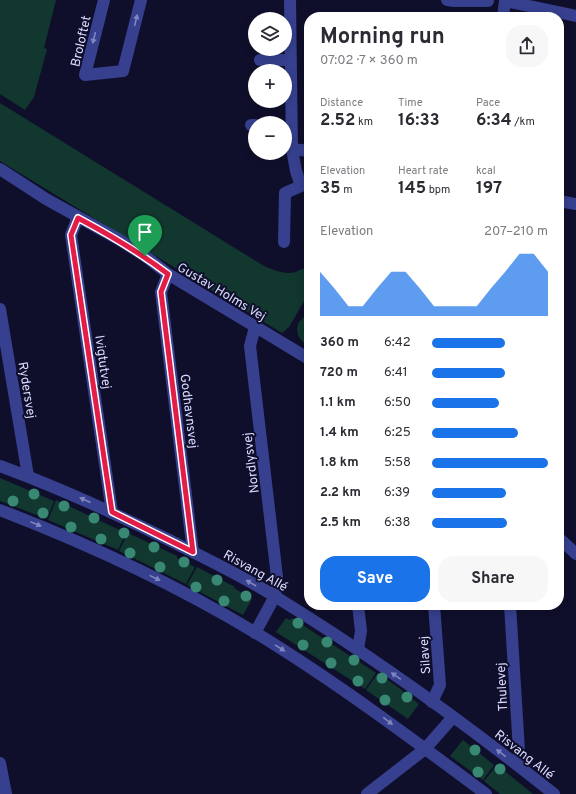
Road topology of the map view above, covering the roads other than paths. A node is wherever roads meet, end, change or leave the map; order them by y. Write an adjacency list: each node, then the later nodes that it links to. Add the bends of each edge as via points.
1 (104, 0): 2 (street, Broloftet, one-way to 2, via 85,75 123,70)
2 (141, 0)
3 (290, 0): 11 (street)
4 (447, 0): 5 (street)
5 (488, 1)
6 (504, 12): 7 (street, via 506,1)
7 (557, 12)
8 (564, 13): 9 (street)
9 (576, 16)
10 (260, 60): 11 (street)
11 (290, 60): 12 (street)
12 (288, 116)
13 (292, 149): 14 (street); 19 (street, via 301,186 285,193)
14 (304, 150)
15 (0, 169): 18 (street, Gustav Holms Vej)
16 (564, 202): 17 (street)
17 (576, 204)
18 (78, 218): 20 (street, Gustav Holms Vej, via 118,239); 27 (street, Ivigtutvej, via 71,235)
19 (284, 242)
20 (168, 274): 22 (street, Gustav Holms Vej); 29 (street, Godhavnsvej, via 161,292)
21 (0, 309): 25 (street, Rydersvej)
22 (255, 327): 23 (street, Gustav Holms Vej); 31 (street, Nordlysvej, via 250,346 277,577)
23 (304, 356)
24 (0, 466): 25 (street, Risvang Allé)
25 (28, 476): 27 (street, Risvang Allé, one-way to 25)
26 (0, 510): 35 (street, one-way to 35, via 112,557 175,588)
27 (112, 512): 29 (street, Risvang Allé)
28 (564, 543): 30 (street)
29 (193, 552): 31 (street, Risvang Allé, one-way to 29)
30 (576, 554)
31 (275, 596): 35 (street); 36 (street, Risvang Allé)
32 (359, 610): 36 (street, via 361,631)
33 (434, 610): 37 (street, Silavej, via 440,685)
34 (510, 610): 41 (street, Thulevej)
35 (255, 633): 39 (street, one-way to 39, via 306,664)
36 (358, 649): 37 (street, Risvang Allé, one-way to 36)
37 (432, 702): 38 (street, Risvang Allé)
38 (453, 717): 39 (street); 41 (street, Risvang Allé, one-way to 38)
39 (425, 748): 42 (street); 44 (street)
40 (0, 763): 43 (street)
41 (520, 767): 45 (street, Risvang Allé)
42 (375, 792)
43 (6, 794)
44 (486, 794)
45 (554, 794)

